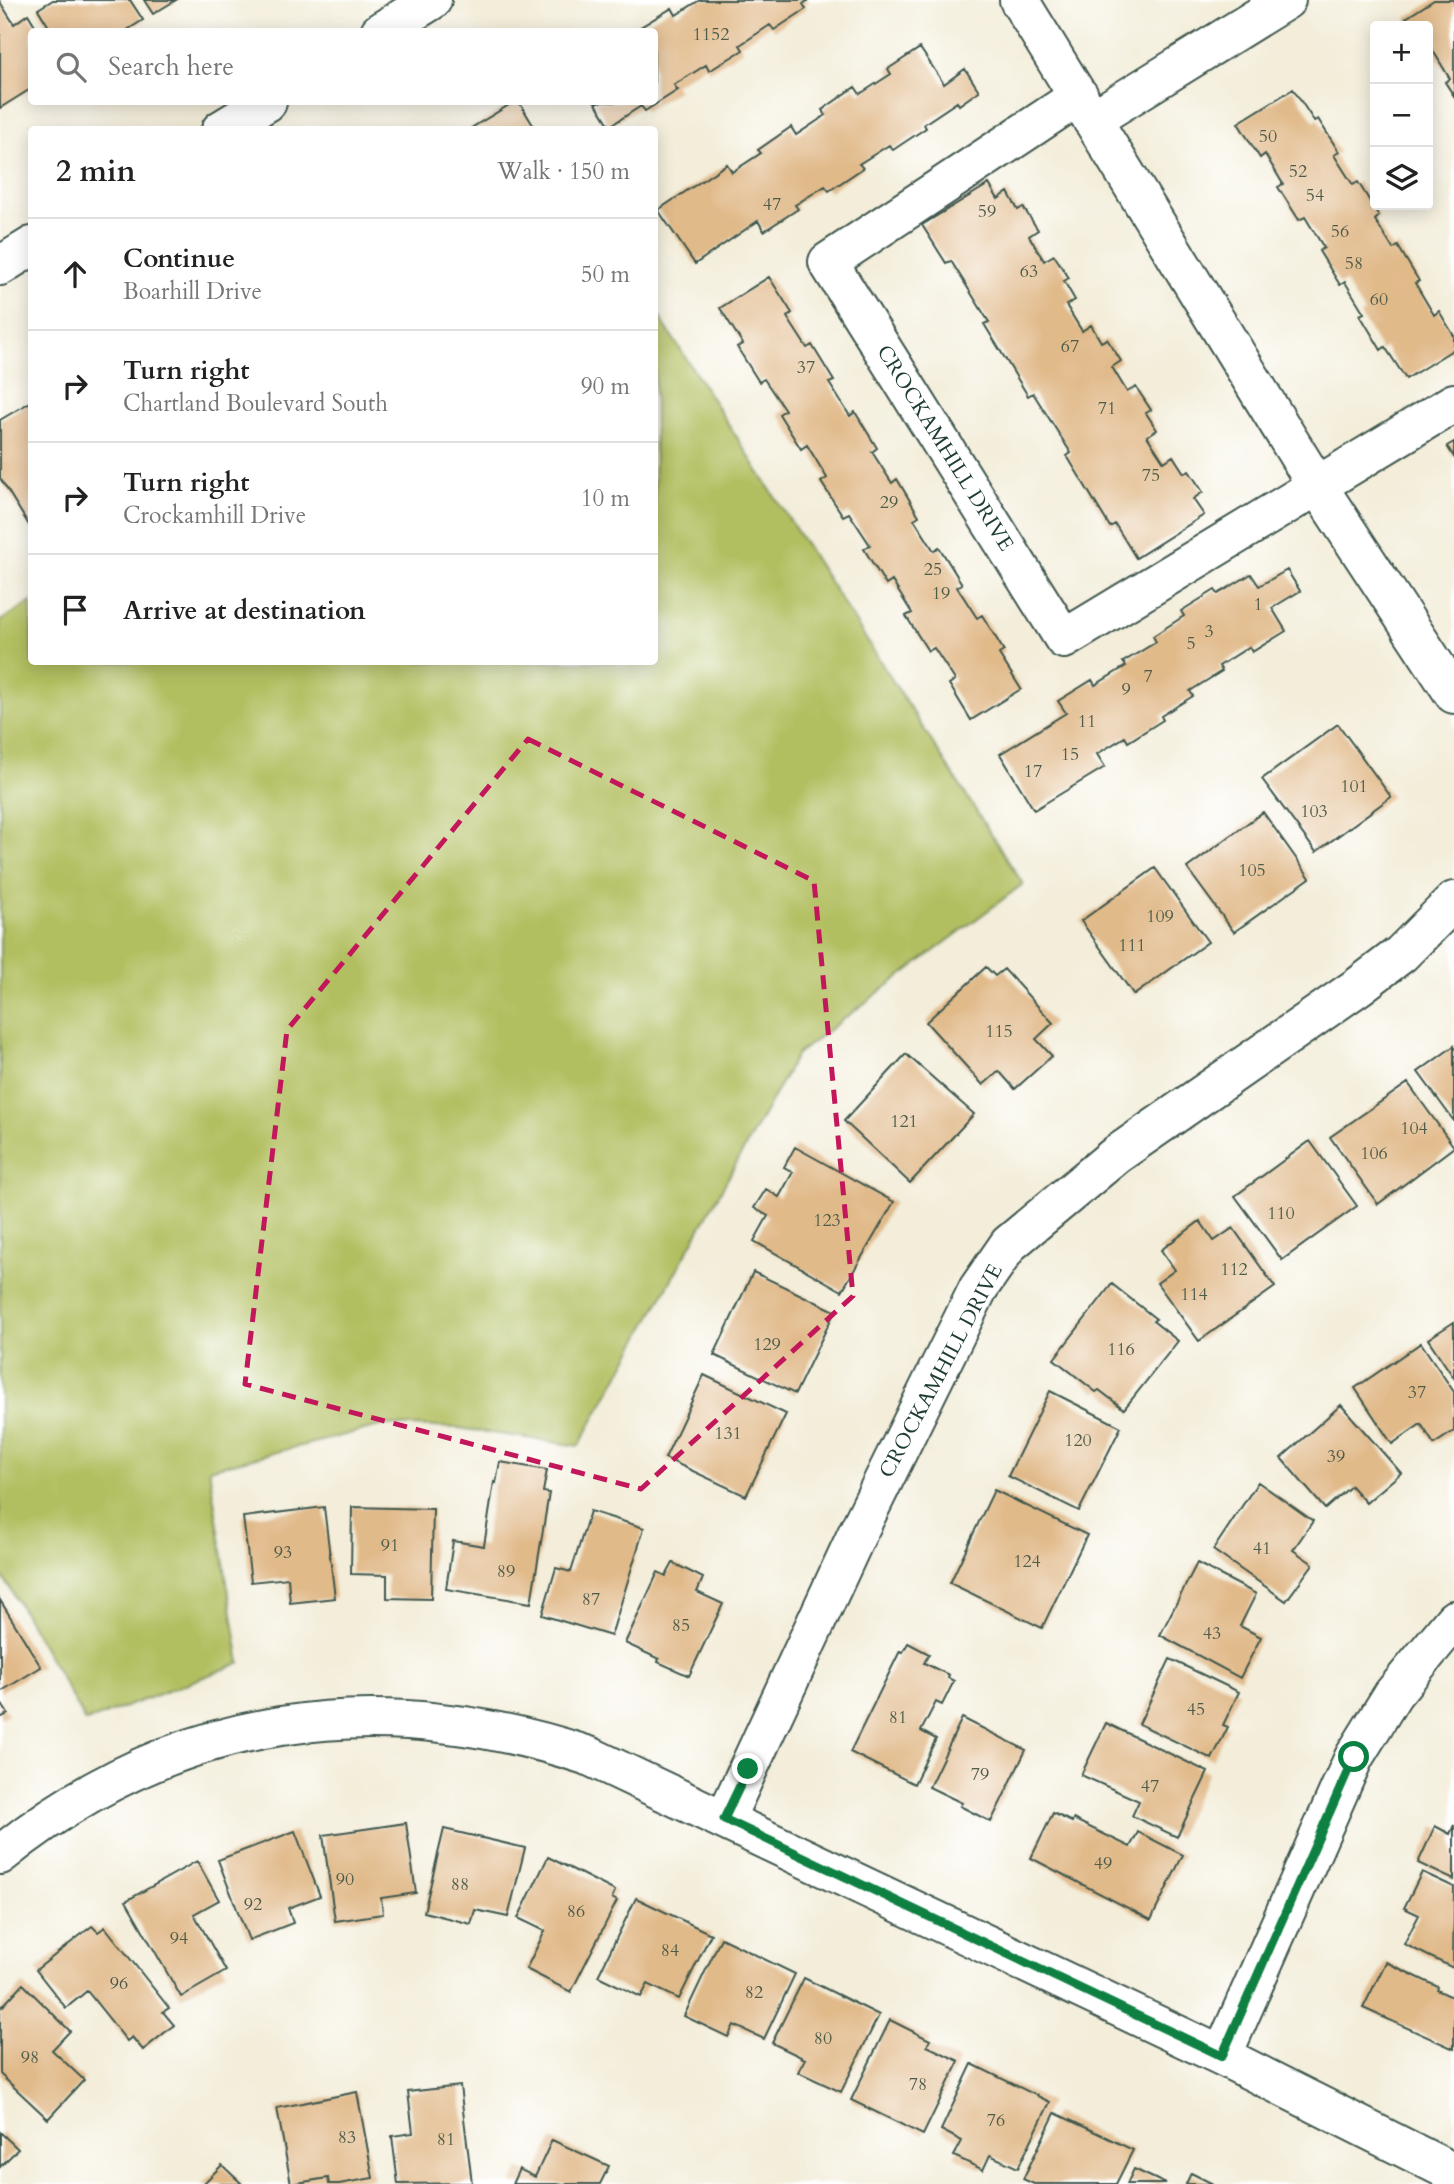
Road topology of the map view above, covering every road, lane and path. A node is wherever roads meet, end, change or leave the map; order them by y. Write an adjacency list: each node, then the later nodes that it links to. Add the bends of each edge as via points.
1 (432, 0): 4 (street)
2 (1019, 0): 6 (street)
3 (1286, 0): 6 (street, CROCKAMHILL DRIVE)
4 (386, 28)
5 (262, 105): 7 (street)
6 (1086, 108): 11 (street); 11 (street, CROCKAMHILL DRIVE, via 828,262 1064,639)
7 (228, 126)
8 (28, 248): 9 (street)
9 (0, 266)
10 (1454, 403): 11 (street, CROCKAMHILL DRIVE)
11 (1318, 487): 12 (street)
12 (1454, 694)
13 (1454, 901): 15 (street, CROCKAMHILL DRIVE, via 1401,954 1116,1155 1009,1244 978,1289)
14 (1454, 1620): 17 (street, via 1393,1695 1354,1757)
15 (724, 1819): 16 (street, via 589,1756 543,1741 432,1721 364,1718 306,1721 202,1743 146,1764 63,1809); 17 (street)
16 (0, 1855)
17 (1222, 2056): 18 (street)
18 (1454, 2174)

